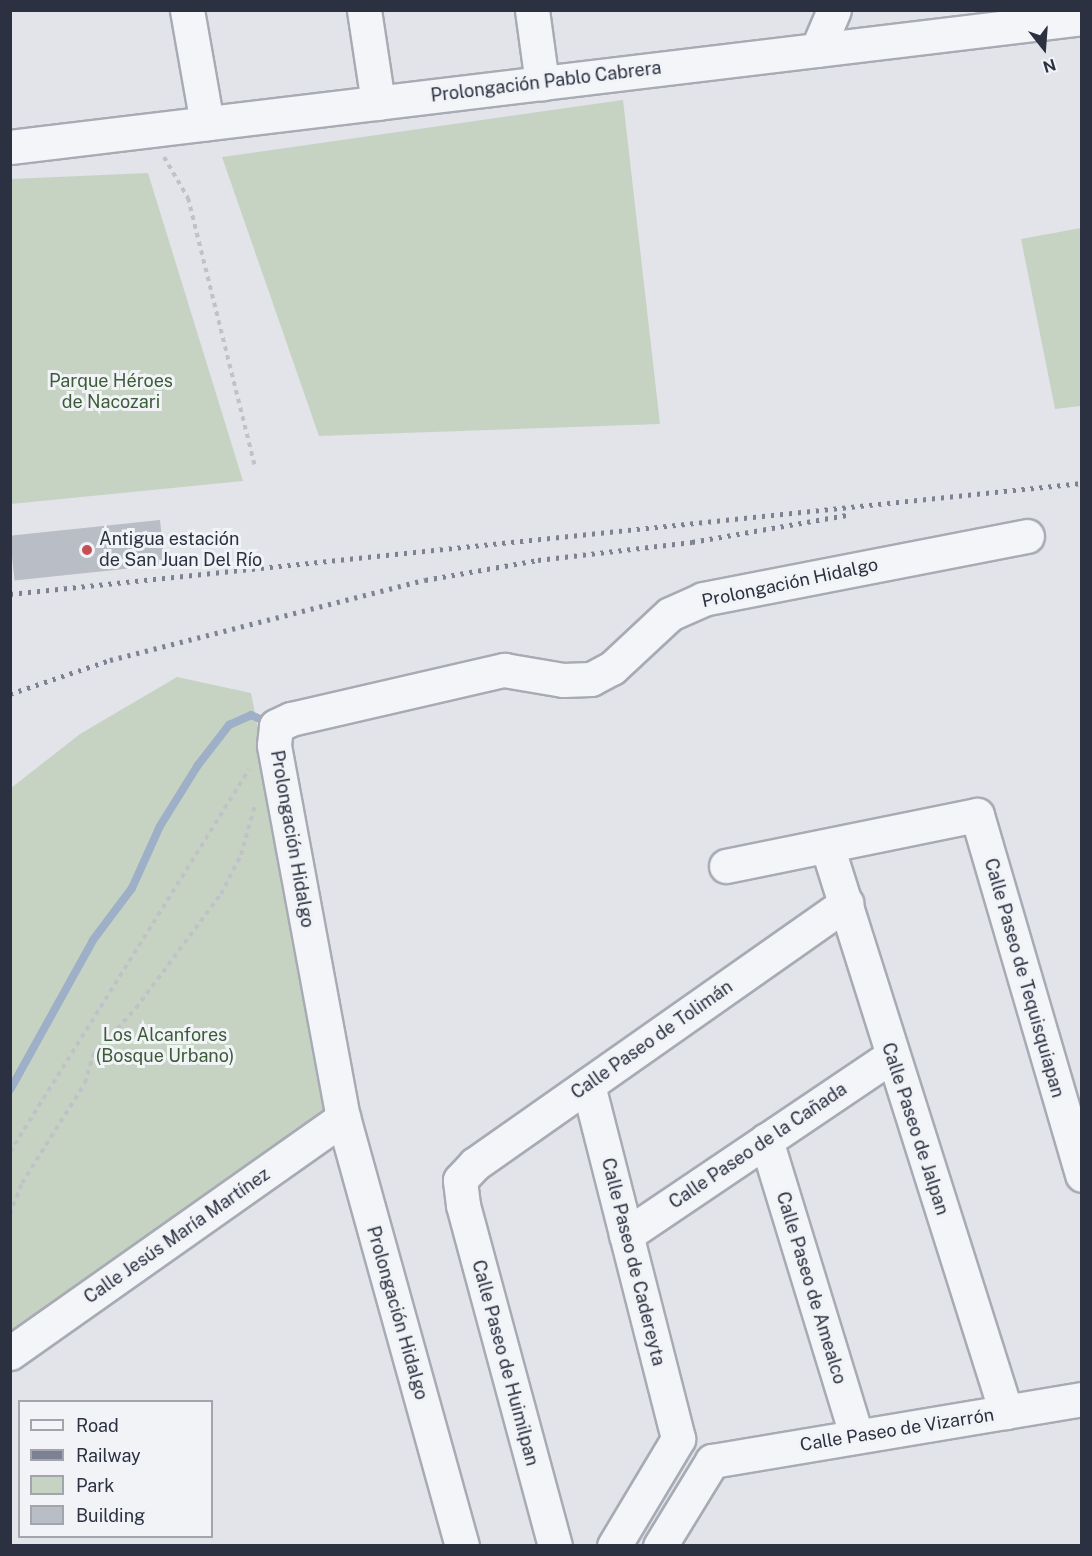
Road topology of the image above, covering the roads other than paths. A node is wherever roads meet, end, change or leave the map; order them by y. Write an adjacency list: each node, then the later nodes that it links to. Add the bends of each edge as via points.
1 (187, 10): 9 (street)
2 (364, 10): 8 (street)
3 (532, 10): 7 (street)
4 (834, 10): 6 (street)
5 (1082, 18): 6 (street, Prolongación Pablo Cabrera)
6 (817, 50): 7 (street, Prolongación Pablo Cabrera)
7 (542, 83): 8 (street, Prolongación Pablo Cabrera)
8 (378, 103): 9 (street, Prolongación Pablo Cabrera)
9 (207, 123): 10 (street, Prolongación Pablo Cabrera)
10 (10, 147)
11 (1028, 536): 17 (street, Prolongación Hidalgo, via 703,599 670,614 612,668 591,679 563,680 504,670 291,719 276,726 274,745)
12 (827, 846): 13 (street); 14 (street, Calle Paseo de Jalpan); 19 (street, Calle Paseo de Tequisquiapan, via 977,815)
13 (726, 866)
14 (846, 903): 15 (street, Calle Paseo de Jalpan); 16 (street, Calle Paseo de Tolimán)
15 (891, 1056): 18 (street, Calle Paseo de la Cañada); 24 (street, Calle Paseo de Jalpan)
16 (588, 1085): 20 (street, Calle Paseo de Tolimán, via 475,1164); 21 (street, Calle Paseo de Cadereyta)
17 (343, 1118): 22 (street, Calle Jesús María Martínez); 28 (street, Prolongación Hidalgo)
18 (766, 1140): 21 (street, Calle Paseo de la Cañada); 25 (street, Calle Paseo de Amealco)
19 (1082, 1175)
20 (460, 1180): 29 (street, Calle Paseo de Huimilpan, via 463,1205)
21 (626, 1235): 26 (street, Calle Paseo de Cadereyta)
22 (10, 1353)
23 (1082, 1399): 24 (street, Calle Paseo de Vizarrón)
24 (1006, 1412): 25 (street, Calle Paseo de Vizarrón)
25 (856, 1436): 27 (street, Calle Paseo de Vizarrón)
26 (678, 1439): 27 (street); 30 (street)
27 (712, 1461): 31 (street)
28 (462, 1545)
29 (555, 1545)
30 (614, 1545)
31 (660, 1545)

